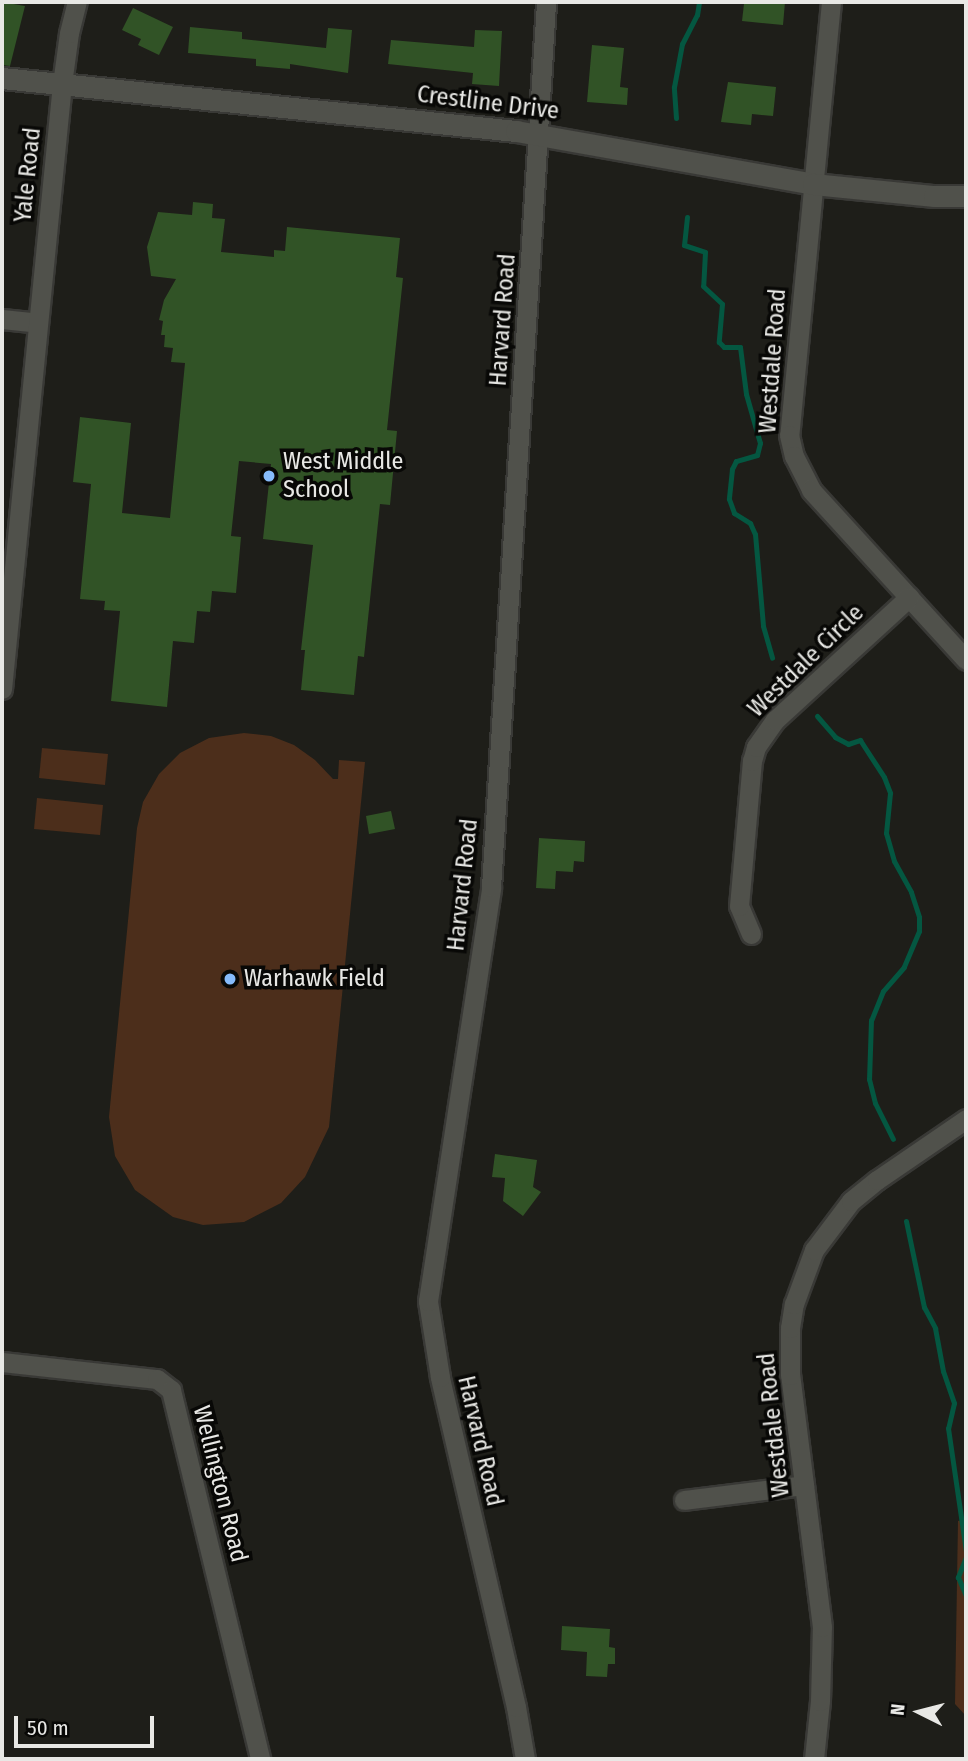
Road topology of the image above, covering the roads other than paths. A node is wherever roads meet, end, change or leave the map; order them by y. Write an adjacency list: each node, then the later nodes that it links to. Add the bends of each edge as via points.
1 (77, 2): 5 (street, Yale Road)
2 (546, 2): 6 (street, Harvard Road)
3 (831, 2): 7 (street, Westdale Road)
4 (2, 78): 5 (street, Crestline Drive)
5 (62, 84): 6 (street, Crestline Drive); 10 (street, Yale Road)
6 (538, 134): 7 (street, Crestline Drive); 21 (street, Harvard Road, via 491,887 428,1301 440,1377)
7 (813, 184): 8 (street, Crestline Drive); 12 (street, Westdale Road, via 789,435 811,490)
8 (966, 196)
9 (2, 319): 10 (street)
10 (38, 323): 11 (street, Yale Road)
11 (8, 561): 14 (street, Yale Road)
12 (909, 597): 13 (street, Westdale Road); 15 (street, Westdale Circle, via 775,720 756,747 739,906)
13 (966, 660)
14 (2, 689)
15 (751, 934)
16 (966, 1119): 18 (street, Westdale Road, via 851,1201 810,1259 794,1304 789,1352)
17 (2, 1362): 20 (street, Wellington Road, via 157,1379 171,1390)
18 (804, 1485): 19 (street); 22 (street, Westdale Road, via 822,1627)
19 (684, 1500)
20 (260, 1759)
21 (525, 1759)
22 (814, 1759)

